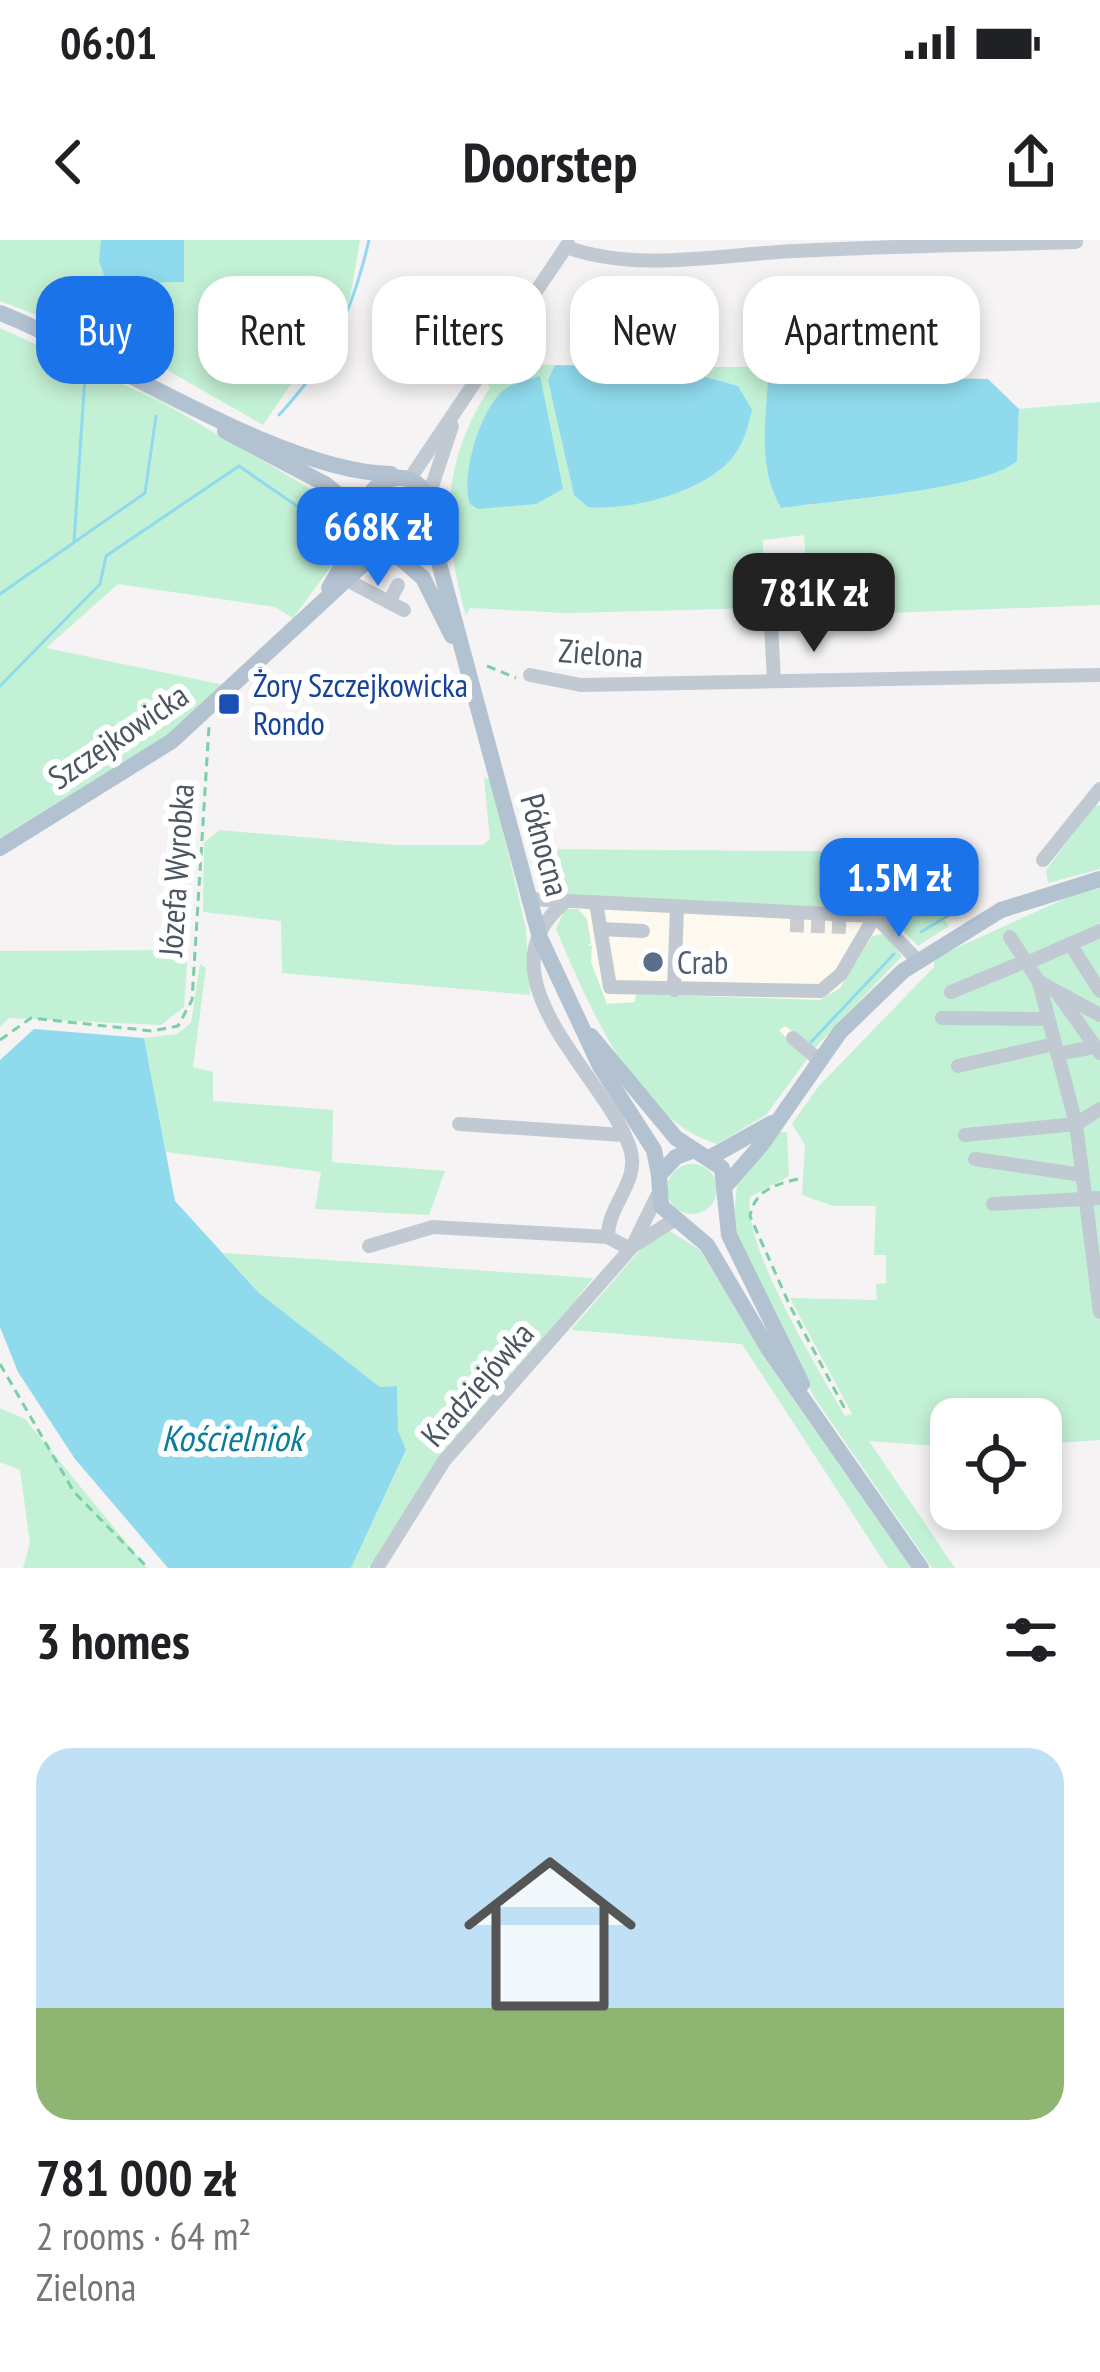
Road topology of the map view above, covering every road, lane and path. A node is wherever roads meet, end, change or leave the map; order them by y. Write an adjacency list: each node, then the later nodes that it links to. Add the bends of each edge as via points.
1 (1076, 242): 2 (street, via 735,259 592,257)
2 (569, 244): 5 (street)
3 (0, 313): 4 (main road)
4 (175, 398): 6 (main road, via 338,466); 8 (main road, via 340,494)
5 (455, 416): 6 (street); 7 (street)
6 (409, 480): 7 (main road); 8 (main road, via 376,484)
7 (428, 498): 9 (main road)
8 (363, 520): 10 (main road); 16 (main road, Szczejkowicka, via 351,558)
9 (430, 521): 10 (main road, via 415,542); 18 (main road, Północna)
10 (386, 546): 11 (main road, Szczejkowicka); 18 (main road, Północna, via 429,588)
11 (349, 581): 13 (street); 16 (main road, Szczejkowicka)
12 (398, 585): 13 (street)
13 (389, 602): 15 (street)
14 (770, 605): 21 (street)
15 (404, 610)
16 (312, 613): 22 (main road, Szczejkowicka)
17 (487, 666): 19 (path, via 514,679)
18 (469, 675): 27 (main road, Północna)
19 (530, 675): 21 (street, Zielona, via 581,685)
20 (1100, 675): 21 (street, Zielona)
21 (774, 681)
22 (205, 715): 24 (main road, Szczejkowicka); 53 (path, Józefa Wyrobka, via 211,731 192,1000 178,1025 152,1030 31,1018)
23 (1100, 789): 25 (street)
24 (0, 848)
25 (1043, 860)
26 (1100, 879): 41 (main road, via 1001,910)
27 (528, 898): 28 (street); 39 (main road, Północna)
28 (565, 902): 29 (street); 39 (street)
29 (596, 904): 30 (street); 35 (street)
30 (677, 907): 31 (street); 37 (street)
31 (765, 910): 32 (street); 33 (street)
32 (871, 922): 34 (street); 41 (street); 44 (street, via 821,991)
33 (790, 926)
34 (846, 927)
35 (600, 929): 37 (street); 44 (street, via 610,987)
36 (1100, 931): 40 (street)
37 (676, 932): 44 (street)
38 (1010, 937): 42 (street)
39 (540, 938): 51 (main road, Północna); 62 (street, via 532,970 540,997)
40 (1070, 944): 42 (street); 45 (street)
41 (916, 960): 56 (main road)
42 (1026, 962): 43 (street); 46 (street)
43 (1039, 982): 47 (street); 50 (street)
44 (674, 990)
45 (1100, 991)
46 (951, 992)
47 (1058, 994): 48 (street); 55 (street)
48 (1100, 1015)
49 (942, 1018): 50 (street)
50 (1047, 1019): 54 (street)
51 (579, 1025): 64 (main road, Północna, via 671,1133); 67 (main road, Północna, via 654,1150)
52 (793, 1038): 56 (street)
53 (0, 1040)
54 (1055, 1049): 55 (street); 57 (street); 61 (street)
55 (1097, 1050)
56 (819, 1060): 59 (main road)
57 (958, 1066)
58 (1100, 1109): 61 (street)
59 (778, 1120): 64 (main road); 69 (main road)
60 (459, 1124): 62 (street)
61 (1076, 1124): 63 (street); 66 (street)
62 (623, 1135): 74 (street, via 629,1185)
63 (965, 1135)
64 (702, 1154): 67 (main road, via 676,1157); 69 (main road)
65 (976, 1159): 66 (street)
66 (1082, 1174): 71 (street)
67 (659, 1175): 70 (main road)
68 (797, 1179): 80 (path, via 765,1190 750,1216)
69 (727, 1191): 73 (main road, via 707,1219); 79 (main road, via 732,1243)
70 (657, 1196): 73 (main road); 76 (street, Kradziejówka)
71 (1093, 1198): 72 (street); 77 (street)
72 (993, 1204)
73 (680, 1223): 76 (street, Kradziejówka); 79 (main road, via 713,1253)
74 (608, 1237): 75 (street, via 433,1227); 76 (street)
75 (369, 1246)
76 (632, 1248): 82 (street, Kradziejówka, via 443,1462)
77 (1100, 1312)
78 (0, 1364): 81 (path, via 74,1492)
79 (813, 1407): 83 (main road)
80 (846, 1411)
81 (148, 1568)
82 (377, 1568)
83 (921, 1568)

